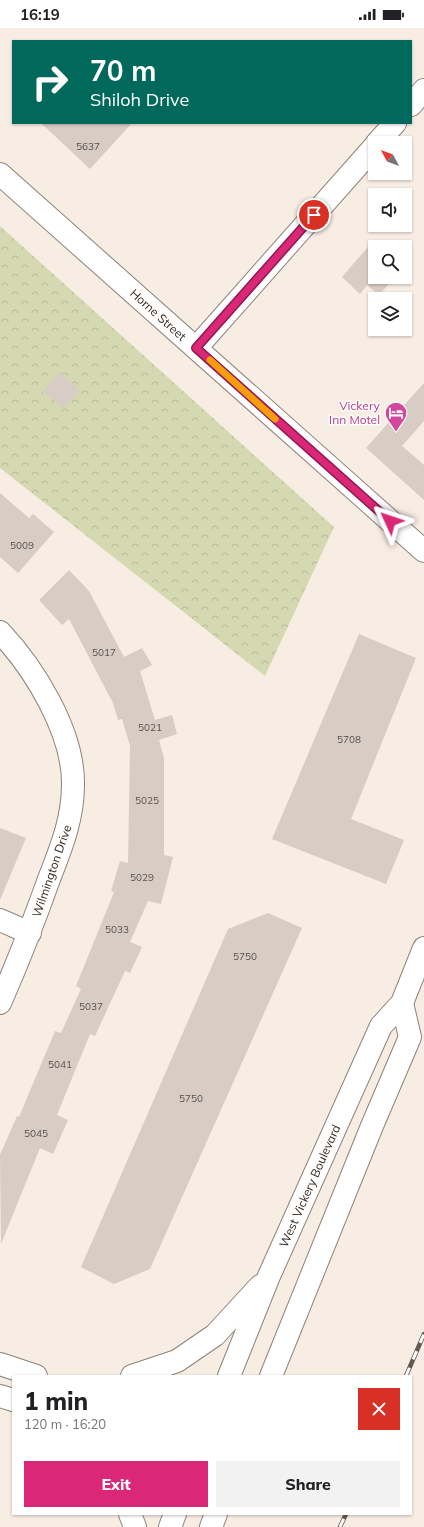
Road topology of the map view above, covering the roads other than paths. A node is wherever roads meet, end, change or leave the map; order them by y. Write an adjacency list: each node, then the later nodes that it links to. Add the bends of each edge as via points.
1 (424, 90): 2 (street)
2 (412, 104)
3 (394, 124): 4 (street)
4 (384, 136)
5 (368, 154): 7 (street)
6 (0, 174): 7 (street, Horne Street)
7 (196, 348): 8 (street, Horne Street)
8 (424, 551)
9 (0, 632): 11 (street, Wilmington Drive, via 18,651 49,701 70,749 73,785 70,823)
10 (0, 920): 11 (street)
11 (30, 933): 13 (street, Wilmington Drive)
12 (424, 948): 14 (street, West Vickery Boulevard)
13 (0, 1003)
14 (402, 1003): 15 (street, West Vickery Boulevard, via 381,1026); 20 (street, via 410,1037)
15 (269, 1276): 18 (street, via 215,1335 177,1361); 19 (street, West Vickery Boulevard)
16 (0, 1364): 17 (street)
17 (33, 1375)
18 (135, 1375)
19 (229, 1375)
20 (271, 1375)
21 (0, 1396): 22 (street)
22 (12, 1400)
23 (130, 1515): 26 (street)
24 (175, 1515): 27 (street)
25 (216, 1515): 28 (street)
26 (135, 1527)
27 (170, 1527)
28 (211, 1527)

